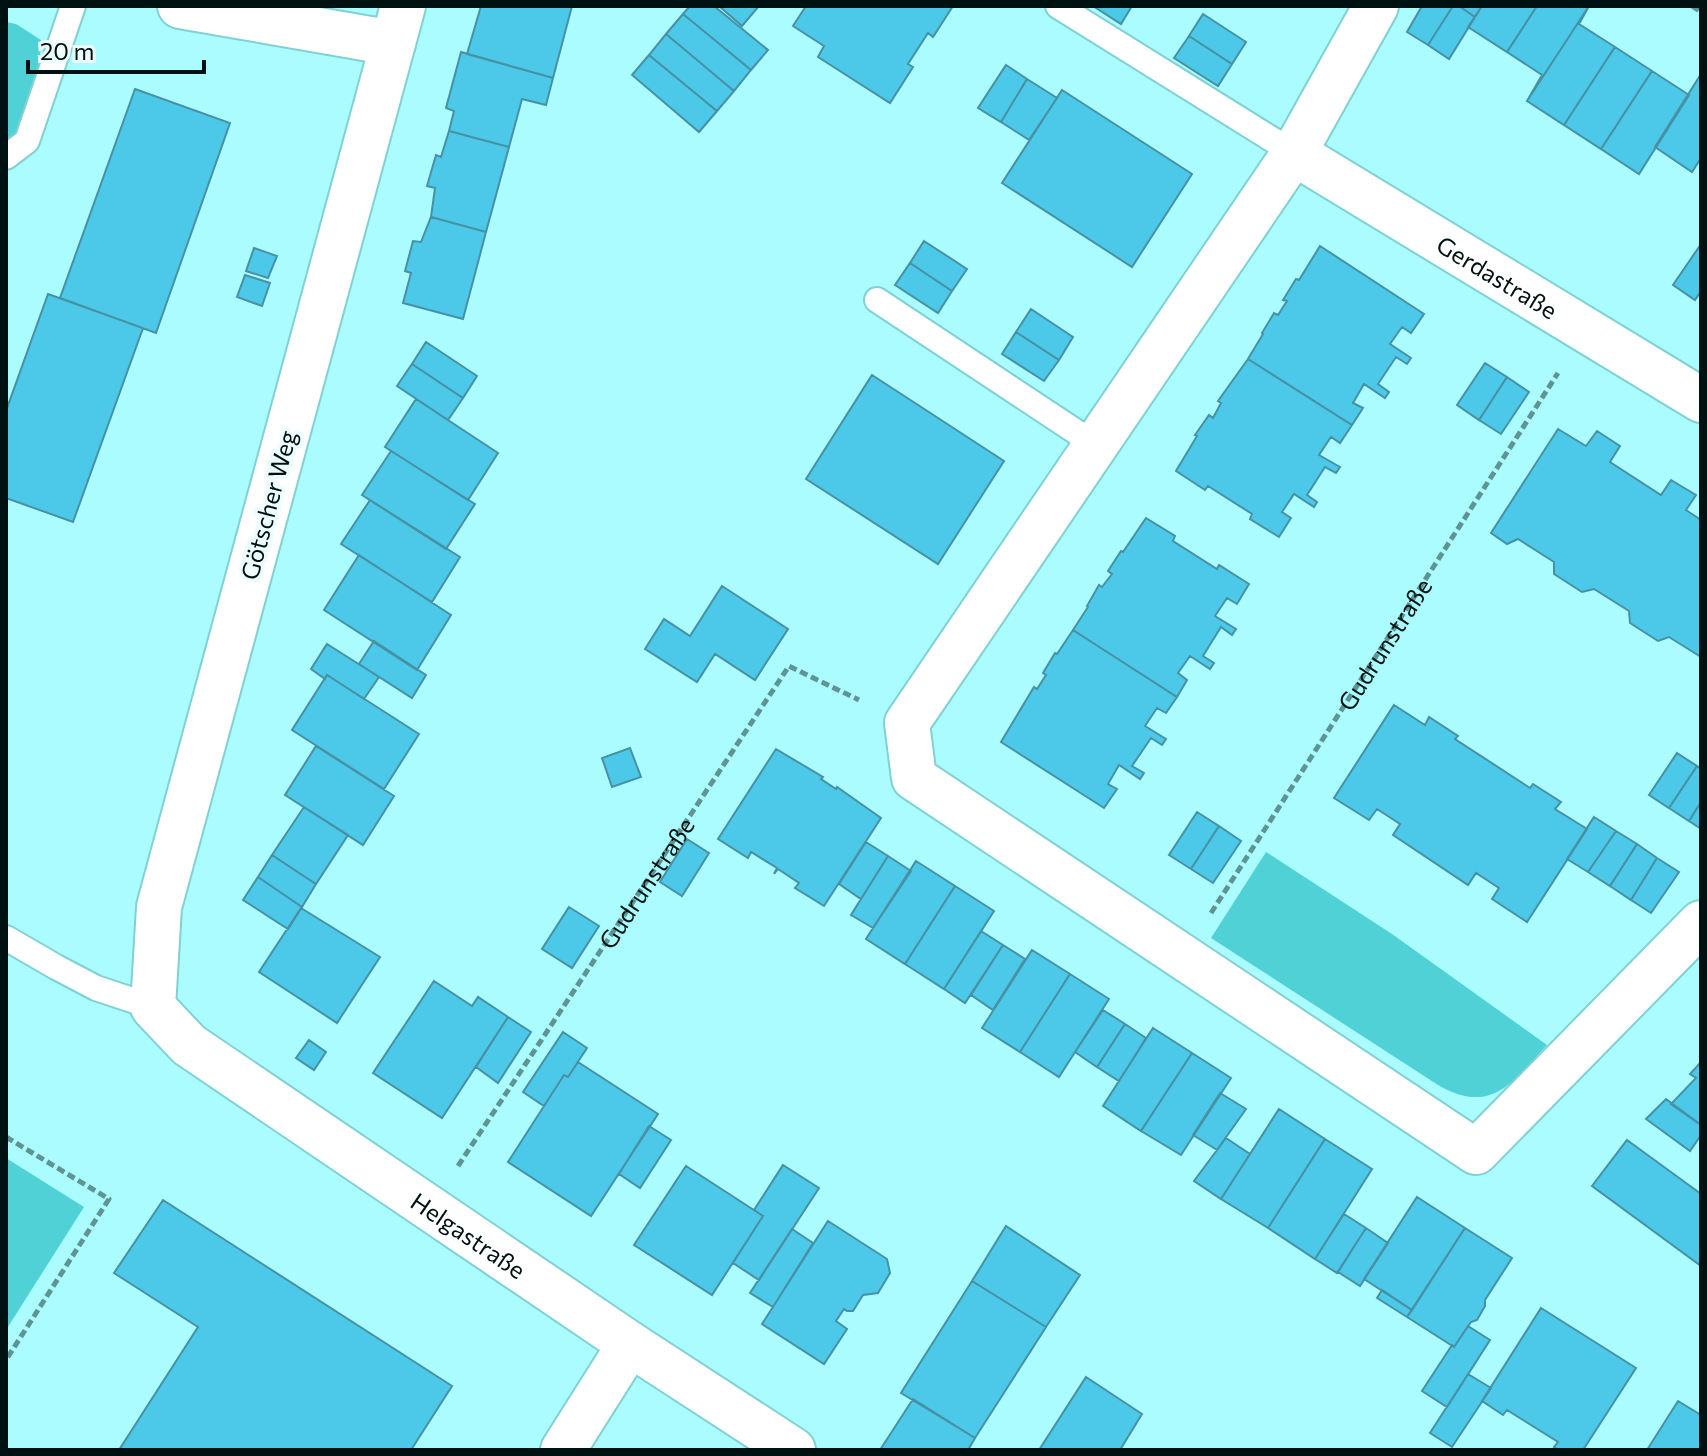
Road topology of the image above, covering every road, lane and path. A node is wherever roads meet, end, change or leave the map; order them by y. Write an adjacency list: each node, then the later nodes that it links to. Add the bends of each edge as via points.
1 (73, 6): 9 (lane, via 27,141)
2 (180, 6): 7 (street)
3 (1058, 6): 8 (lane, Gerdastraße)
4 (1376, 6): 8 (street)
5 (1692, 6): 6 (path)
6 (1701, 12)
7 (398, 24): 18 (street, Götscher Weg, via 159,907)
8 (1294, 153): 11 (street, Gerdastraße); 13 (street)
9 (6, 157)
10 (877, 300): 13 (lane)
11 (1586, 330): 12 (street, Gerdastraße); 17 (path, Gudrunstraße)
12 (1701, 400)
13 (1096, 445): 14 (street)
14 (907, 723): 17 (street, via 914,778); 20 (path, Gudrunstraße, via 789,666)
15 (1701, 923): 17 (street, via 1476,1152)
16 (6, 938): 18 (lane, via 96,988)
17 (1182, 958)
18 (153, 1007): 20 (street, Helgastraße, via 189,1045)
19 (6, 1137): 22 (path, via 109,1199)
20 (430, 1207): 21 (street, Helgastraße)
21 (630, 1344): 23 (street); 24 (street, Helgastraße)
22 (6, 1360)
23 (563, 1450)
24 (793, 1450)

